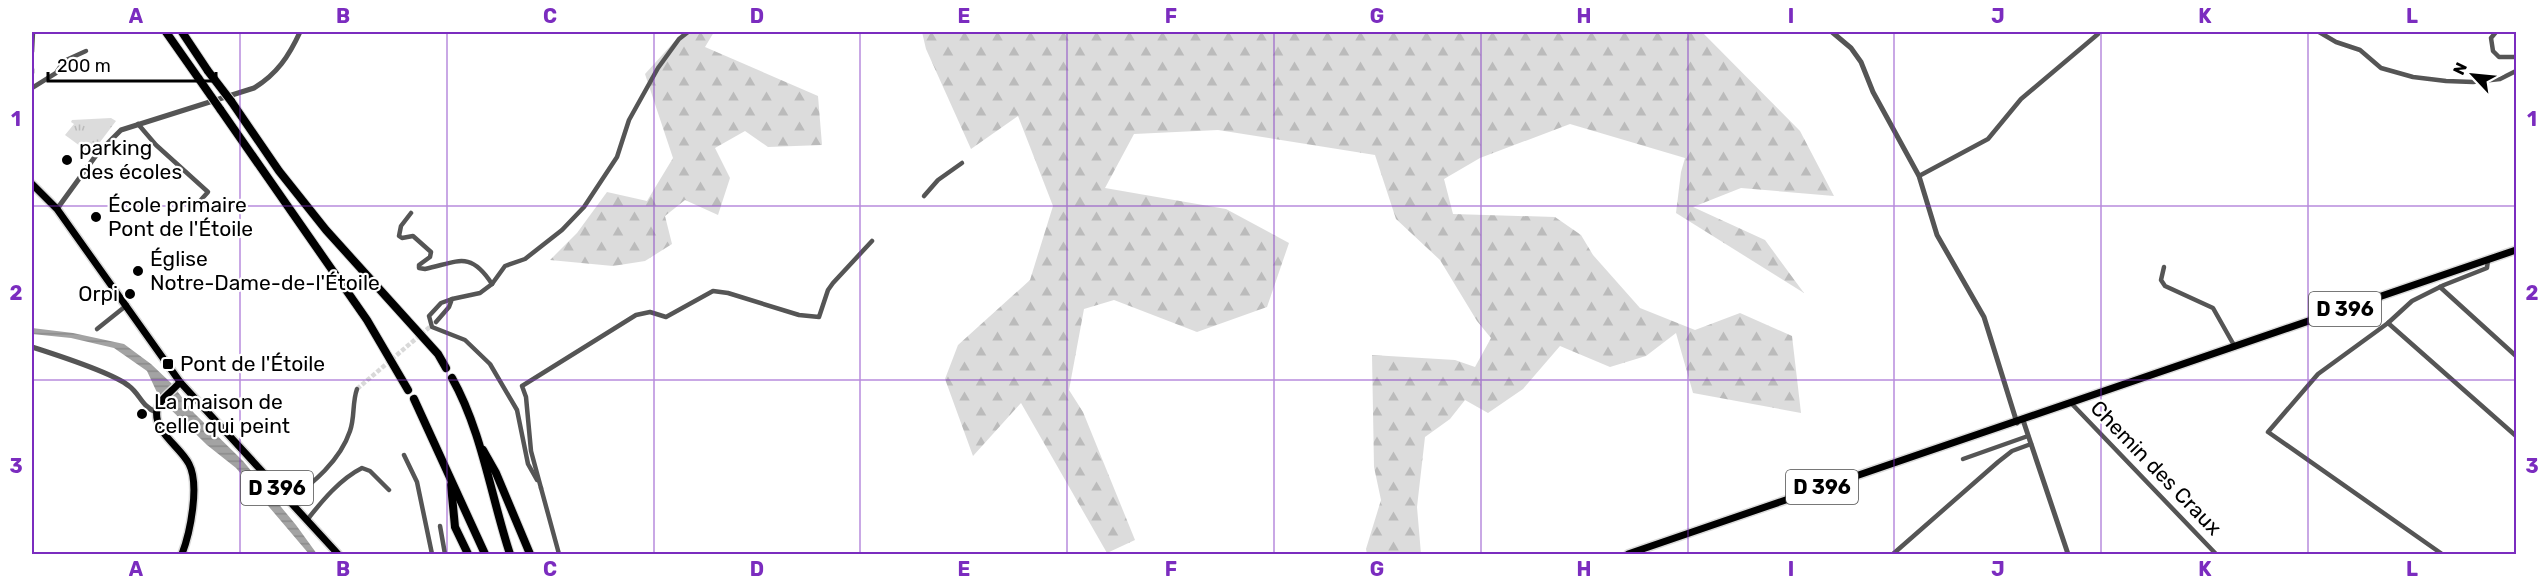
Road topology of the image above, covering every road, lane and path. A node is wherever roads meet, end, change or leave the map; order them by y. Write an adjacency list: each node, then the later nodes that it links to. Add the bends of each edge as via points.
1 (33, 32): 13 (street)
2 (166, 32): 45 (highway, bridge, via 367,320)
3 (182, 32): 41 (highway, bridge, via 279,171)
4 (300, 32): 17 (street, via 286,60 268,80 254,88)
5 (688, 32): 31 (street, via 658,68 629,120 617,157 584,207 525,259 505,266)
6 (1832, 32): 21 (street, via 1861,63)
7 (2319, 32): 15 (street, via 2360,50 2381,68 2419,78 2473,82 2499,79)
8 (2489, 32): 11 (street)
9 (2496, 32): 11 (street)
10 (2098, 34): 21 (street, via 2021,99 1988,139)
11 (2491, 38): 14 (street, via 2493,51 2499,57)
12 (86, 51): 16 (street, via 64,61 56,73)
13 (32, 52)
14 (2517, 57)
15 (2517, 71)
16 (32, 88)
17 (147, 121): 18 (street); 19 (street)
18 (138, 124): 19 (street); 25 (street, via 110,139)
19 (148, 136): 24 (street, via 208,192)
20 (962, 163): 23 (street)
21 (1919, 176): 49 (street, via 1937,235 1984,317)
22 (32, 184): 25 (main road)
23 (924, 196)
24 (199, 202)
25 (57, 209): 34 (main road)
26 (411, 213): 31 (street, via 401,226 400,238 413,236 431,252 418,268 468,261 478,266)
27 (872, 242): 57 (street, via 828,290 819,317 714,291 666,317 650,312 636,315 522,386 531,452)
28 (2517, 250): 29 (main road, D 396)
29 (2488, 260): 32 (street, via 2487,268); 38 (main road, D 396)
30 (2164, 267): 38 (street, via 2161,280 2165,286 2213,308)
31 (492, 284): 33 (street, via 480,293)
32 (2440, 287): 36 (street, via 2412,301); 40 (street)
33 (452, 299): 35 (street); 57 (street, via 441,303 429,316 432,327 465,340 489,364 517,410 528,464)
34 (127, 305): 37 (street); 43 (main road)
35 (436, 322)
36 (2388, 323): 51 (street); 75 (street, via 2318,374 2268,432)
37 (96, 329)
38 (2235, 346): 47 (main road, D 396)
39 (32, 347): 48 (street, via 120,381 130,386 146,407)
40 (2517, 356)
41 (447, 368)
42 (452, 378): 52 (highway)
43 (178, 384): 48 (main road); 59 (main road, D 396)
44 (357, 390): 59 (street, via 350,433 341,449 315,481)
45 (408, 390)
46 (414, 399): 56 (highway)
47 (2072, 404): 49 (main road, D 396); 74 (street, Chemin des Craux)
48 (157, 409): 62 (main road, via 160,427 189,464 194,490)
49 (2020, 422): 50 (street); 71 (main road, D 396)
50 (2028, 436): 53 (street); 55 (street)
51 (2517, 436)
52 (479, 444): 68 (highway); 69 (highway, via 496,472)
53 (2031, 444): 72 (street, via 1998,462); 73 (street)
54 (404, 455): 64 (street, via 417,482)
55 (1964, 459)
56 (450, 478): 66 (highway, via 455,527); 67 (highway)
57 (541, 488): 70 (street)
58 (389, 490): 60 (street, via 362,468 321,502)
59 (289, 501): 60 (main road, D 396)
60 (307, 520): 63 (main road, D 396)
61 (440, 526): 65 (street)
62 (182, 555)
63 (338, 555)
64 (432, 555)
65 (444, 555)
66 (468, 555)
67 (485, 555)
68 (510, 555)
69 (530, 555)
70 (559, 555)
71 (1628, 555)
72 (1893, 555)
73 (2068, 555)
74 (2216, 555)
75 (2442, 555)

